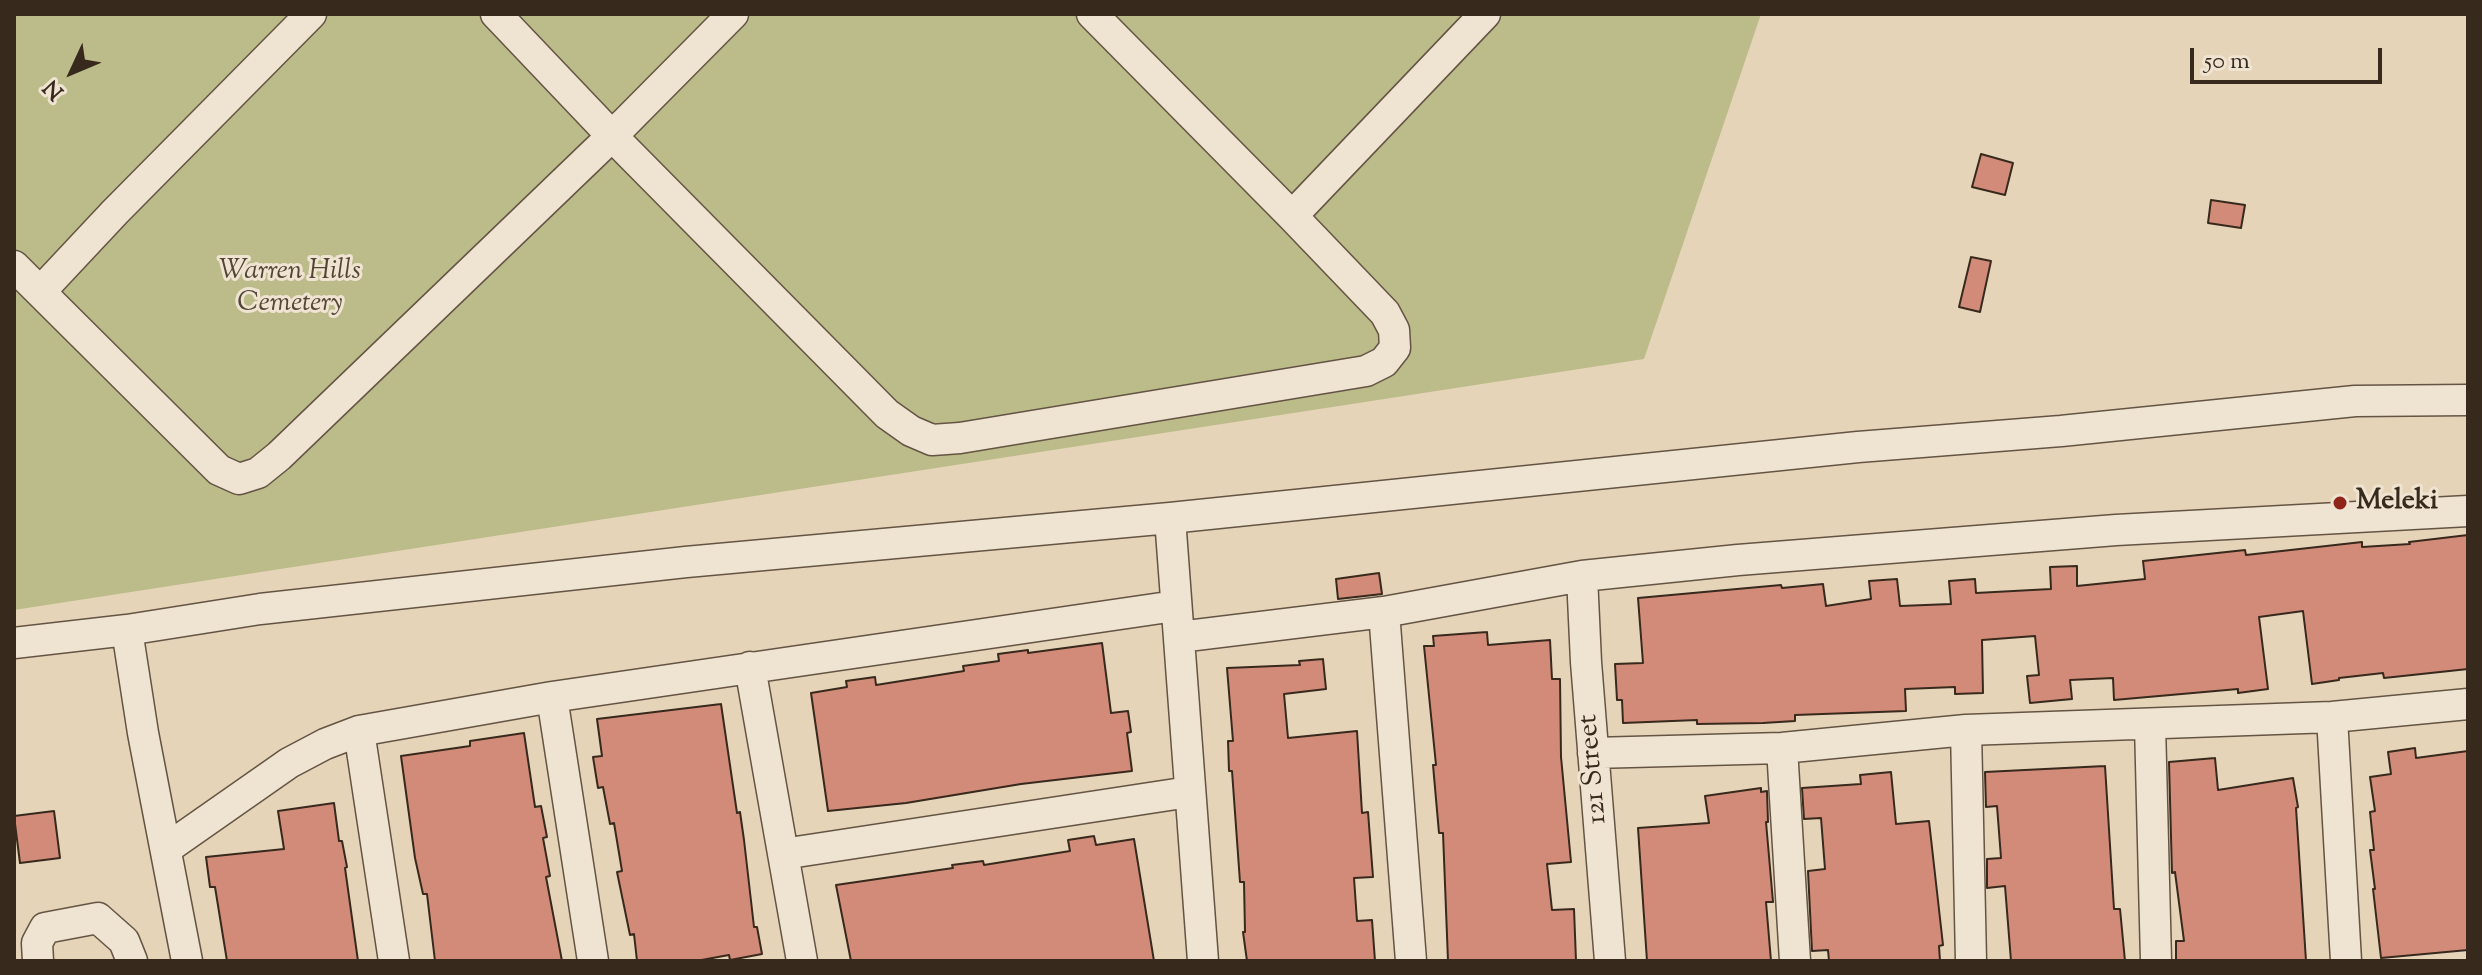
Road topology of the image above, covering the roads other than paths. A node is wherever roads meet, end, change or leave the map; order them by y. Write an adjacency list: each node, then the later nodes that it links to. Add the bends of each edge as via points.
1 (311, 14): 9 (street)
2 (496, 14): 6 (street)
3 (733, 14): 6 (street)
4 (1092, 14): 7 (street)
5 (1485, 14): 7 (street)
6 (612, 136): 7 (street, via 887,414 932,440 1366,371 1384,362 1395,348 1385,313); 9 (street, via 279,456 258,473 239,479 219,470)
7 (1292, 216)
8 (14, 266): 9 (street)
9 (40, 292)
10 (2468, 400): 12 (street, via 2355,401)
11 (2468, 511): 13 (street, via 2116,530)
12 (1170, 518): 14 (street); 16 (street, via 686,562 260,609)
13 (1582, 576): 15 (street); 27 (street, 121 Street)
14 (1175, 606): 17 (street); 19 (street)
15 (1384, 612): 17 (street); 38 (street)
16 (127, 630): 18 (street); 29 (street)
17 (1179, 637): 28 (street)
18 (14, 643)
19 (750, 667): 20 (street); 30 (street)
20 (552, 697): 25 (street); 35 (street)
21 (2468, 704): 22 (street)
22 (2332, 717): 23 (street); 43 (street)
23 (2150, 724): 24 (street); 42 (street)
24 (1966, 730): 26 (street); 41 (street)
25 (359, 731): 29 (street, via 289,763); 34 (street)
26 (1782, 748): 27 (street); 40 (street)
27 (1593, 753): 39 (street, 121 Street)
28 (1189, 792): 30 (street); 37 (street)
29 (166, 849): 33 (street)
30 (783, 854): 36 (street)
31 (38, 961): 32 (street, via 37,943 45,928 98,918 124,941)
32 (132, 961)
33 (187, 961)
34 (394, 961)
35 (593, 961)
36 (802, 961)
37 (1203, 961)
38 (1411, 961)
39 (1610, 961)
40 (1795, 961)
41 (1971, 961)
42 (2156, 961)
43 (2346, 961)

